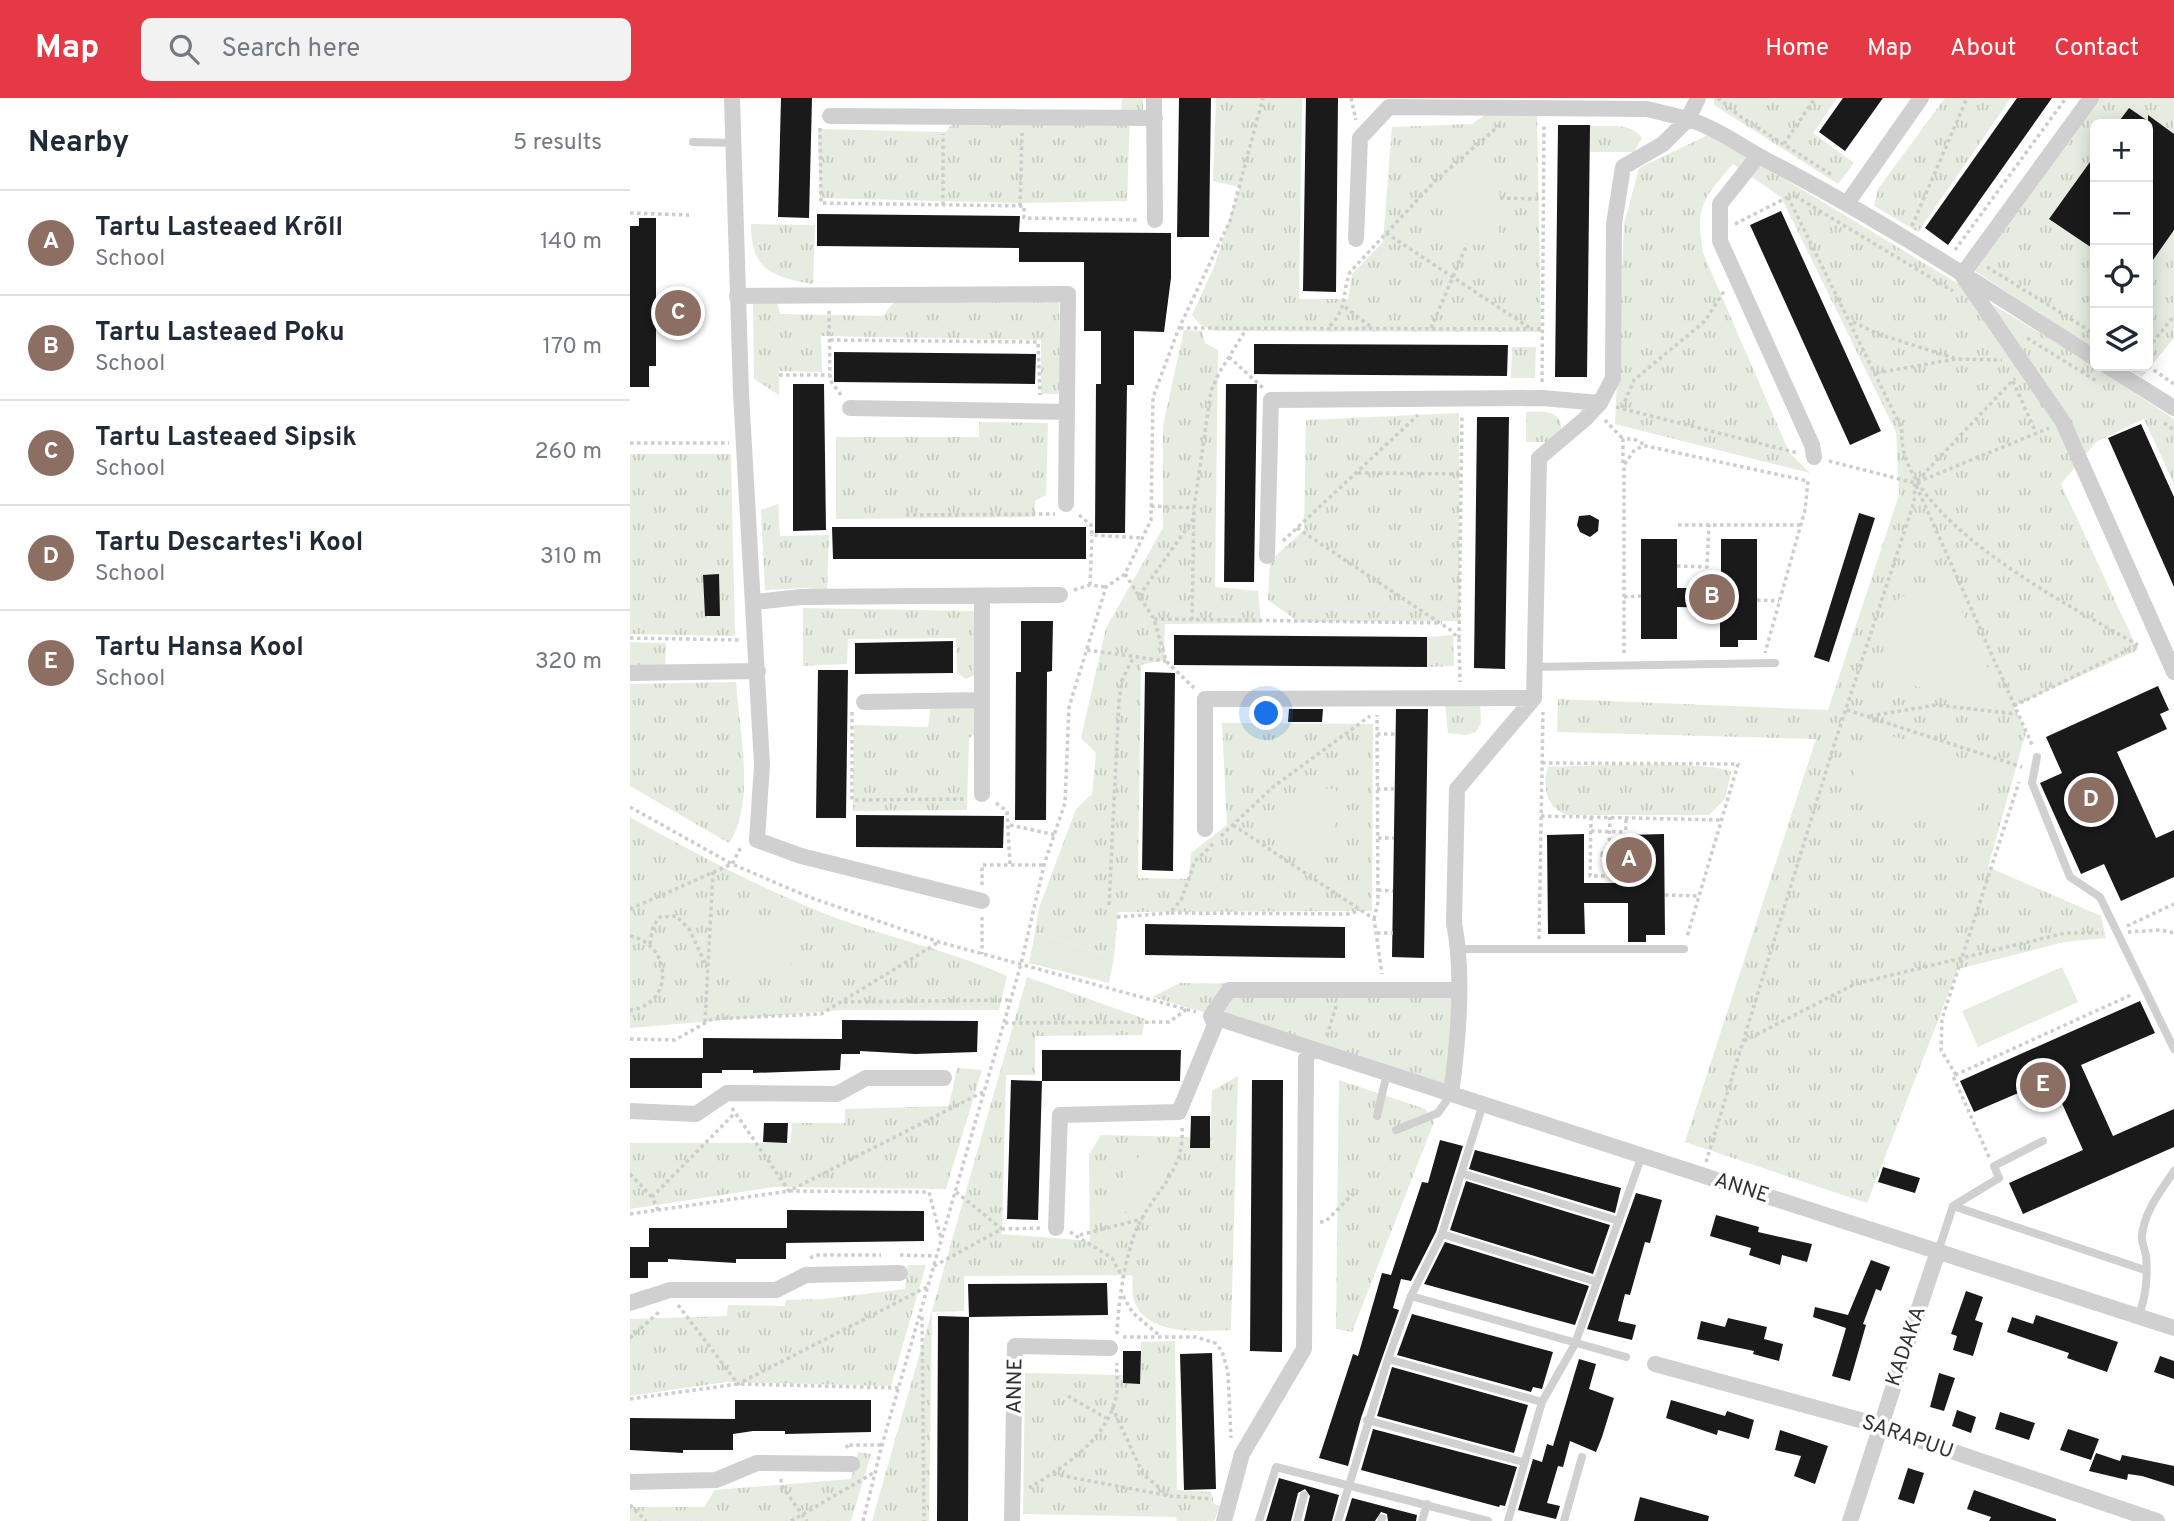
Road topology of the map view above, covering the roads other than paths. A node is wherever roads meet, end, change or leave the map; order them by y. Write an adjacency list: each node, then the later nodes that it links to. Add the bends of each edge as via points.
1 (732, 98): 10 (street)
2 (1154, 98): 7 (street)
3 (1698, 98): 8 (street)
4 (1921, 98): 12 (street)
5 (2091, 98): 15 (street)
6 (830, 116): 7 (street)
7 (1155, 118): 13 (street)
8 (1688, 119): 11 (street, via 1714,128); 14 (street, via 1647,109 1389,107 1360,138); 19 (street, via 1663,144 1623,167 1614,224 1613,378)
9 (693, 142): 10 (lane)
10 (734, 142): 16 (street)
11 (1758, 156): 12 (street); 23 (street, via 1720,204 1720,241)
12 (1848, 202): 15 (street)
13 (1155, 220)
14 (1356, 239)
15 (1962, 275): 17 (street); 32 (street, via 2063,422)
16 (737, 296): 22 (street, via 1068,294); 28 (street)
17 (2090, 355)
18 (2115, 371): 21 (street)
19 (1597, 406): 25 (street, via 1542,398 1271,400); 30 (street, via 1539,458)
20 (850, 408): 22 (street)
21 (2174, 408)
22 (1067, 412): 24 (street)
23 (1814, 457)
24 (1065, 509)
25 (1267, 556)
26 (1060, 595): 27 (street)
27 (982, 598): 28 (street, via 801,597); 34 (street)
28 (755, 602): 31 (street)
29 (1775, 663): 30 (lane)
30 (1534, 667): 36 (street)
31 (758, 671): 33 (street); 40 (street, via 762,765 757,840 801,856)
32 (2174, 672)
33 (630, 673)
34 (981, 700): 35 (street); 38 (street)
35 (864, 702)
36 (1539, 704): 39 (street, via 1461,698 1205,699); 41 (street, via 1457,789 1454,923)
37 (2037, 757): 46 (lane, via 2032,783 2070,877 2100,897)
38 (986, 797)
39 (1205, 829)
40 (982, 901)
41 (1458, 949): 42 (lane); 43 (street)
42 (1684, 950)
43 (1457, 990): 44 (street, via 1229,990); 49 (street)
44 (1211, 1016): 45 (street, ANNE); 60 (street, via 1215,1025 1179,1112 1060,1115)
45 (1310, 1048): 47 (street, ANNE); 86 (street, via 1306,1059 1304,1349 1242,1454)
46 (2174, 1049)
47 (1387, 1073): 49 (street, ANNE); 52 (lane)
48 (944, 1077): 51 (street, via 866,1078 837,1094 727,1093 696,1114)
49 (1451, 1094): 50 (street, ANNE); 53 (lane, via 1438,1113)
50 (1483, 1104): 55 (street, ANNE); 57 (lane)
51 (630, 1111)
52 (1377, 1116)
53 (1396, 1130)
54 (2043, 1141): 58 (lane, via 1993,1166 1999,1178)
55 (1643, 1155): 59 (lane); 62 (street, ANNE)
56 (2174, 1171): 63 (lane, via 2147,1212 2142,1237)
57 (1464, 1174): 59 (lane); 61 (lane)
58 (1953, 1206): 62 (lane); 63 (lane)
59 (1619, 1221): 65 (lane)
60 (1056, 1228)
61 (1442, 1234): 65 (lane); 66 (lane)
62 (1938, 1252): 68 (street, ANNE); 77 (street, KADAKA)
63 (2145, 1270): 68 (lane, via 2144,1305)
64 (900, 1273): 67 (street, via 806,1275 776,1290 670,1290)
65 (1597, 1282): 70 (lane)
66 (1411, 1296): 70 (lane); 73 (lane)
67 (630, 1303)
68 (2138, 1316): 69 (street, ANNE)
69 (2174, 1328)
70 (1575, 1344): 72 (lane); 75 (lane)
71 (1113, 1355): 85 (street, ANNE, via 1014,1346)
72 (1626, 1357)
73 (1388, 1359): 75 (lane); 76 (lane)
74 (1655, 1364): 77 (street, SARAPUU)
75 (1542, 1402): 79 (lane)
76 (1367, 1420): 79 (lane); 82 (lane)
77 (1880, 1426): 94 (street, KADAKA); 95 (street, SARAPUU)
78 (1582, 1457): 93 (lane)
79 (1522, 1462): 92 (lane)
80 (852, 1464): 81 (street, via 757,1463 716,1480)
81 (630, 1482)
82 (1349, 1483): 84 (lane); 87 (lane, via 1276,1467); 89 (lane)
83 (1304, 1495): 88 (lane)
84 (1426, 1504): 90 (lane); 91 (lane)
85 (1012, 1521)
86 (1224, 1521)
87 (1259, 1521)
88 (1297, 1521)
89 (1338, 1521)
90 (1422, 1521)
91 (1488, 1521)
92 (1508, 1521)
93 (1564, 1521)
94 (1850, 1521)
95 (2157, 1521)

